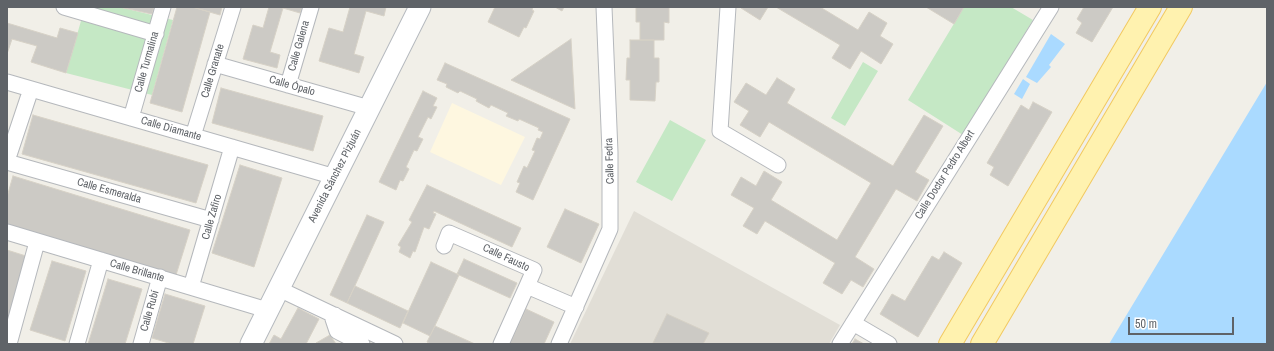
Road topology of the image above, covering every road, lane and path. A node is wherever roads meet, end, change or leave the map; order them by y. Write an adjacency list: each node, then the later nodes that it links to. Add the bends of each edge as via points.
1 (64, 7): 11 (street)
2 (163, 7): 11 (street, Calle Turmalina)
3 (233, 7): 12 (street, Calle Granate)
4 (311, 7): 14 (street, Calle Galena)
5 (420, 7): 16 (street, Avenida Sánchez Pizjuán)
6 (604, 7): 32 (street, Calle Fedra, via 611,191 610,229)
7 (728, 7): 21 (street, via 720,131)
8 (1051, 7): 35 (street, Calle Doctor Pedro Albert)
9 (1150, 7): 46 (main road)
10 (1181, 7): 47 (main road)
11 (156, 34): 17 (street, Calle Turmalina)
12 (215, 64): 14 (street, Calle Ópalo); 18 (street, Calle Granate)
13 (7, 82): 15 (street, Calle Diamante)
14 (288, 85): 16 (street, Calle Ópalo)
15 (31, 89): 17 (street, Calle Diamante); 20 (street)
16 (370, 108): 22 (street, Avenida Sánchez Pizjuán)
17 (131, 118): 18 (street, Calle Diamante)
18 (194, 136): 19 (street, Calle Diamante)
19 (232, 147): 22 (street, Calle Diamante); 23 (street, Calle Zafiro)
20 (7, 161): 23 (street, Calle Esmeralda)
21 (778, 165)
22 (335, 177): 31 (street, Avenida Sánchez Pizjuán)
23 (211, 220): 30 (street, Calle Zafiro)
24 (7, 232): 25 (street, Calle Brillante)
25 (37, 242): 27 (street, Calle Brillante); 36 (street)
26 (444, 246): 29 (street, Calle Fausto, via 449,233 534,270)
27 (101, 260): 28 (street, Calle Brillante); 37 (street)
28 (160, 277): 30 (street, Calle Brillante); 38 (street, Calle Rubí)
29 (527, 286): 32 (street, Calle Fausto); 42 (street)
30 (191, 287): 33 (street, Calle Brillante)
31 (279, 289): 33 (street, Avenida Sánchez Pizjuán); 34 (street)
32 (576, 308): 43 (street, Calle Fedra)
33 (267, 310): 39 (street, Avenida Sánchez Pizjuán)
34 (335, 315): 40 (street, via 333,319 337,331); 41 (street)
35 (853, 323): 44 (street, Calle Doctor Pedro Albert); 45 (street)
36 (10, 343)
37 (77, 344)
38 (141, 344)
39 (250, 344)
40 (362, 344)
41 (395, 344)
42 (501, 344)
43 (559, 344)
44 (840, 344)
45 (889, 344)
46 (950, 344)
47 (982, 344)

